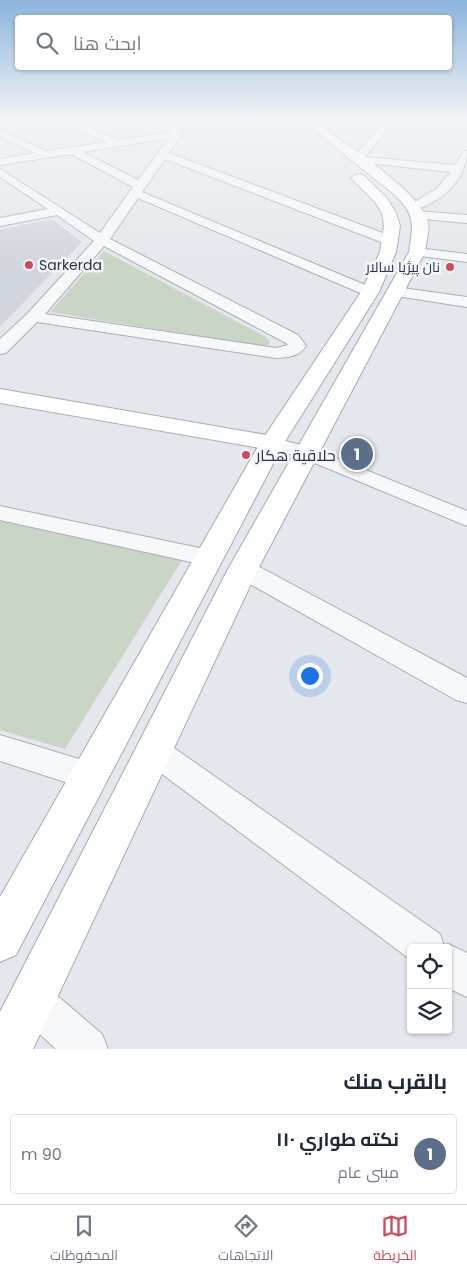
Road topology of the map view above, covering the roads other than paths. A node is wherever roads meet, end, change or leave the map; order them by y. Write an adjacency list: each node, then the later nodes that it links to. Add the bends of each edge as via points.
1 (101, 168): 13 (street)
2 (152, 168): 13 (street)
3 (198, 168): 19 (street)
4 (352, 168): 19 (main road, via 386,206)
5 (369, 168): 14 (main road, via 400,192)
6 (415, 168): 9 (street)
7 (459, 168): 9 (street)
8 (0, 172): 11 (street)
9 (455, 174): 10 (street); 14 (street, via 440,194)
10 (467, 181)
11 (21, 186): 12 (street); 15 (street)
12 (0, 190)
13 (137, 190): 18 (street); 21 (street)
14 (416, 210): 16 (street); 19 (main road, via 421,233)
15 (60, 211): 17 (street); 18 (street)
16 (467, 218)
17 (0, 222)
18 (102, 240): 23 (street); 23 (street, via 292,339 297,346 292,351 276,353)
19 (404, 247): 20 (street); 21 (main road)
20 (467, 258)
21 (383, 292): 22 (street); 26 (main road); 27 (main road)
22 (467, 302)
23 (33, 317): 24 (street)
24 (0, 349)
25 (0, 396): 26 (main road)
26 (272, 443): 27 (street); 30 (main road)
27 (307, 453): 29 (street); 31 (main road)
28 (0, 513): 30 (street)
29 (467, 518)
30 (208, 558): 35 (main road)
31 (243, 569): 32 (street); 34 (main road)
32 (467, 692)
33 (0, 748): 35 (street)
34 (153, 750): 37 (street); 40 (main road)
35 (90, 776): 36 (main road)
36 (0, 940)
37 (420, 944)
38 (452, 967): 39 (street)
39 (467, 977)
40 (32, 1000): 41 (main road); 42 (street)
41 (6, 1049)
42 (87, 1049)

